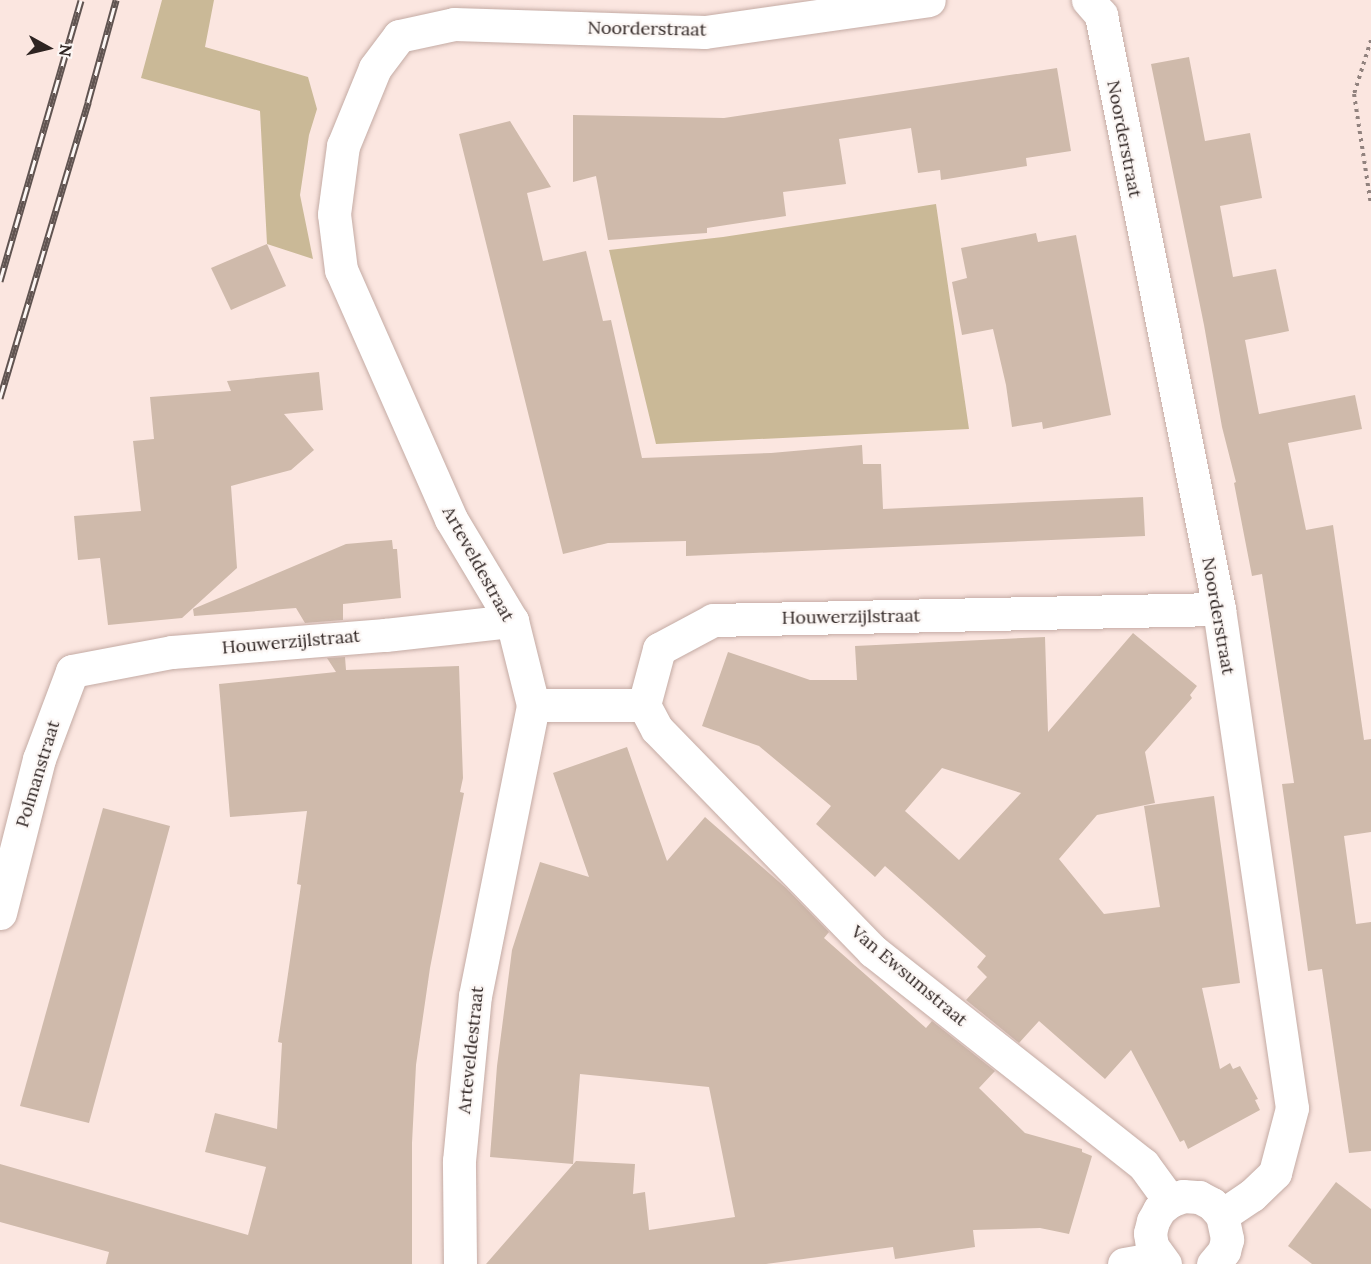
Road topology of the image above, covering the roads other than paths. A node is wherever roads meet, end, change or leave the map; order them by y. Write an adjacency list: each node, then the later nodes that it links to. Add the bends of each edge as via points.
1 (929, 0): 3 (street, Noorderstraat, via 705,32 454,24)
2 (1088, 0): 4 (street, Noorderstraat, via 1101,15)
3 (399, 36): 5 (street, Arteveldestraat, via 375,68 343,146 334,214 341,270 451,519)
4 (1219, 609): 8 (street, Houwerzijlstraat, via 713,620 659,649); 11 (street, Noorderstraat, via 1292,1108 1275,1173)
5 (512, 621): 6 (street, Houwerzijlstraat, via 172,652); 7 (street, Arteveldestraat)
6 (72, 671): 9 (street, Polmanstraat, via 39,759)
7 (533, 705): 8 (street); 13 (street, Arteveldestraat, via 475,996 459,1161)
8 (644, 705): 10 (street, Van Ewsumstraat, via 657,729 873,951 1143,1164)
9 (0, 913)
10 (1170, 1201): 11 (street, via 1183,1196 1198,1197); 12 (street, via 1159,1210 1150,1233)
11 (1222, 1215): 15 (street, via 1227,1239 1224,1251)
12 (1161, 1261): 14 (street)
13 (460, 1264)
14 (1124, 1264)
15 (1213, 1264)

